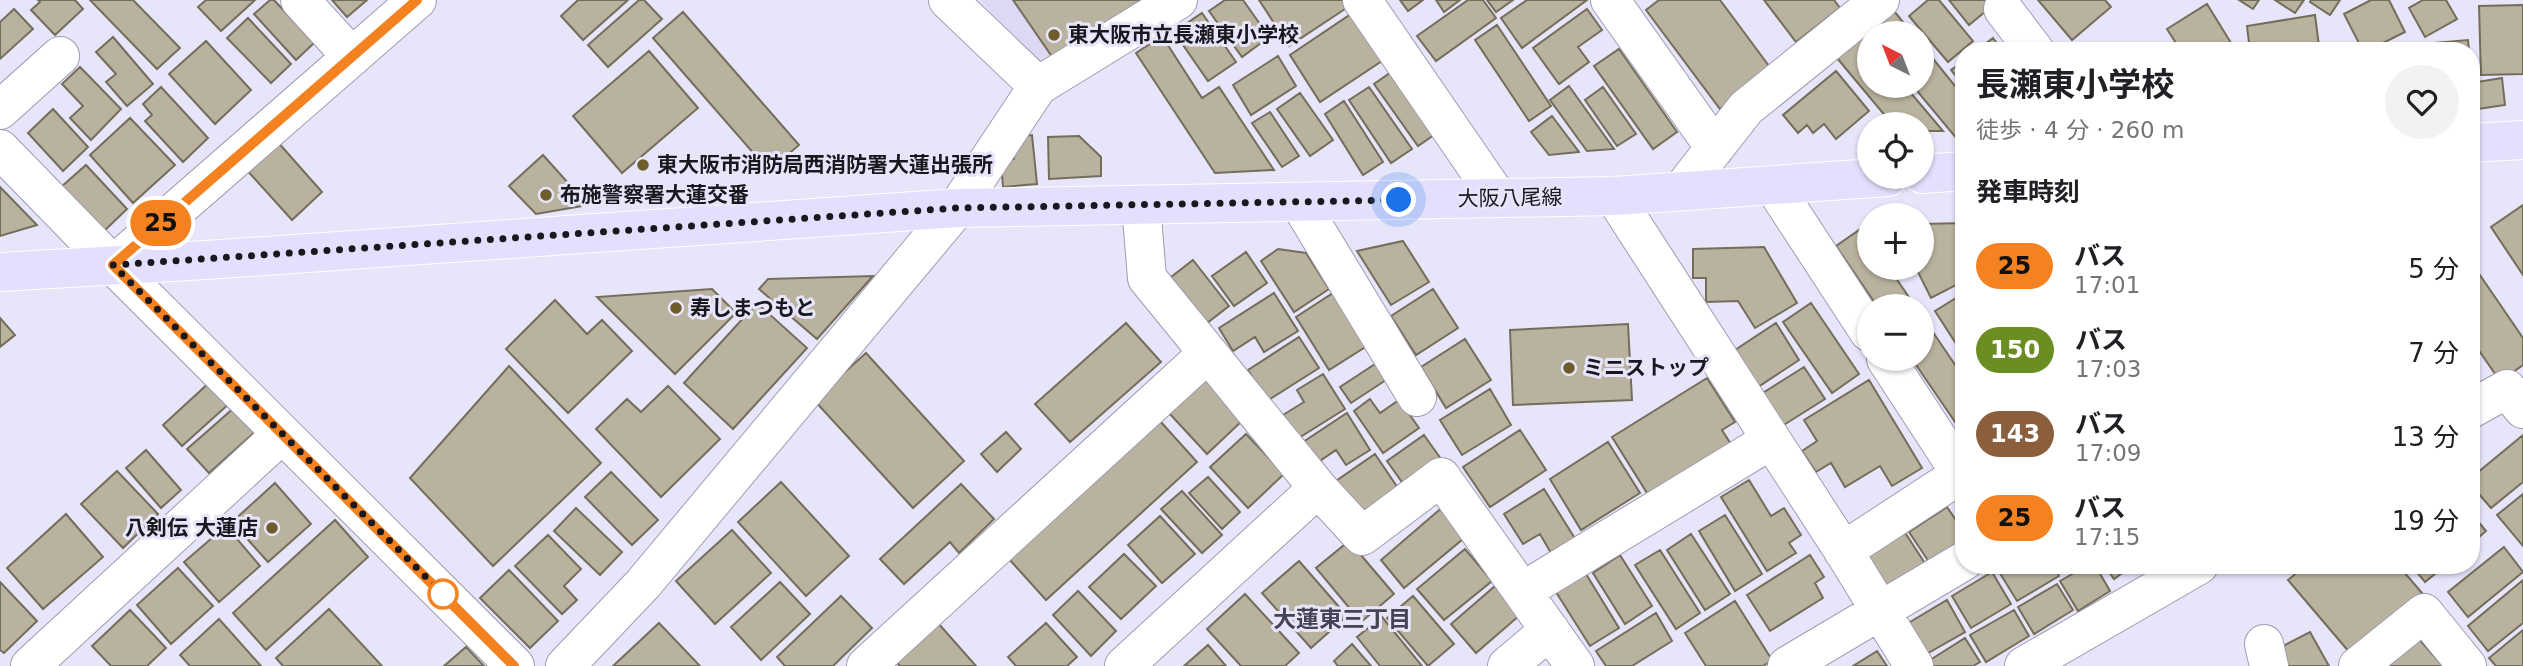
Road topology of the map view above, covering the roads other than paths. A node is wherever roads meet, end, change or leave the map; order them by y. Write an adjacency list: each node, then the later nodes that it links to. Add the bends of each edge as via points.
1 (300, 0): 11 (street)
2 (417, 0): 11 (street)
3 (948, 0): 12 (street)
4 (1178, 0): 12 (street)
5 (1362, 0): 24 (street)
6 (1610, 0): 16 (street)
7 (1880, 0): 16 (street, via 1746,108)
8 (2003, 9): 9 (street)
9 (2028, 42)
10 (60, 56): 13 (street)
11 (352, 57): 28 (street)
12 (1038, 86): 27 (street)
13 (0, 110)
14 (2523, 140): 15 (main road)
15 (2480, 142)
16 (1715, 148): 22 (street)
17 (0, 149): 28 (street)
18 (1955, 172): 19 (main road)
19 (1934, 173)
20 (1857, 179): 21 (main road, 大阪八尾線)
21 (1773, 185): 22 (main road, 大阪八尾線); 30 (street)
22 (1681, 191): 23 (main road, 大阪八尾線)
23 (1614, 196): 24 (main road, 大阪八尾線); 37 (street)
24 (1499, 198): 25 (main road, 大阪八尾線)
25 (1299, 202): 26 (main road, 大阪八尾線); 33 (street)
26 (1141, 205): 27 (main road, 大阪八尾線); 31 (street, via 1147,278)
27 (957, 208): 28 (main road, 大阪八尾線); 49 (street, via 643,584)
28 (113, 265): 29 (main road, 大阪八尾線); 36 (street)
29 (0, 272)
30 (1857, 314)
31 (1208, 353): 40 (street); 50 (street)
32 (1894, 371): 38 (street)
33 (1417, 397)
34 (2480, 404): 35 (street, via 2507,389)
35 (2523, 409)
36 (282, 434): 47 (street); 48 (street)
37 (1771, 440): 41 (street); 44 (street)
38 (1955, 465)
39 (1955, 478): 41 (street)
40 (1318, 488): 44 (street, via 1362,536 1441,477); 51 (street)
41 (1843, 551): 45 (street)
42 (1955, 566): 45 (street)
43 (2183, 574): 56 (street)
44 (1523, 591): 46 (street)
45 (1880, 610): 54 (street); 55 (street)
46 (1550, 630): 52 (street); 53 (street)
47 (30, 666)
48 (514, 666)
49 (565, 666)
50 (866, 666)
51 (1124, 666)
52 (1507, 666)
53 (1575, 666)
54 (1787, 666)
55 (1914, 666)
56 (2024, 666)
57 (2358, 666): 58 (street, via 2424,613)
58 (2467, 666)

